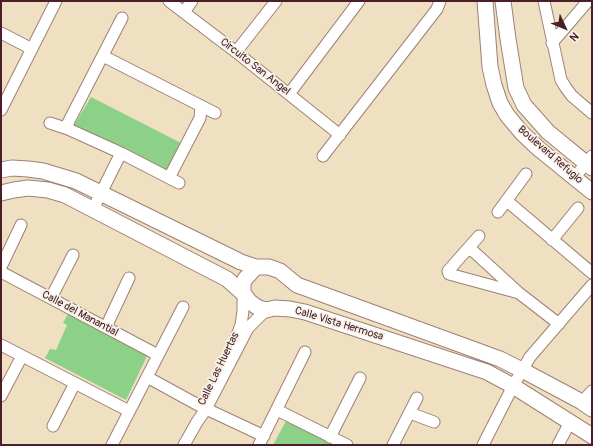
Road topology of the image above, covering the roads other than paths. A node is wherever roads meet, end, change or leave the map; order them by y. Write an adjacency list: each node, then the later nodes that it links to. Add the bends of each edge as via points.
1 (56, 1): 15 (street)
2 (169, 1): 11 (street, Circuito San Angel)
3 (192, 1): 11 (street)
4 (276, 1): 16 (street)
5 (359, 1): 18 (street)
6 (440, 1): 25 (street, via 438,9)
7 (485, 1): 31 (street, Boulevard Refugio, via 490,67 500,103 507,116 522,133)
8 (503, 1): 28 (street, Boulevard Refugio, via 516,88 524,105 548,132)
9 (544, 1): 14 (street)
10 (588, 1): 14 (street)
11 (184, 12): 16 (street, Circuito San Angel)
12 (122, 18): 17 (street)
13 (1, 33): 15 (street)
14 (552, 43): 20 (street, via 561,80 569,92)
15 (32, 49): 21 (street)
16 (236, 52): 18 (street, Circuito San Angel)
17 (103, 56): 19 (street); 24 (street, via 68,123)
18 (289, 94): 25 (street, Circuito San Angel)
19 (201, 107): 22 (street); 26 (street, via 200,118 174,180)
20 (590, 107)
21 (1, 110)
22 (215, 113)
23 (50, 123): 24 (street)
24 (68, 129): 26 (street)
25 (340, 135): 27 (street)
26 (121, 153): 34 (street)
27 (323, 156)
28 (590, 162): 31 (street)
29 (1, 170): 34 (street, Calle Vista Hermosa, via 12,168 43,171 76,181)
30 (526, 174): 35 (street)
31 (574, 178): 32 (street, Boulevard Refugio)
32 (592, 192)
33 (1, 193): 37 (street, via 28,188 48,190 65,195)
34 (101, 193): 37 (street); 45 (street, Calle Vista Hermosa)
35 (506, 201): 38 (street); 41 (street)
36 (578, 208): 41 (street)
37 (93, 210): 52 (street, via 227,279)
38 (498, 212)
39 (21, 225): 44 (street)
40 (479, 236): 42 (street)
41 (552, 240): 47 (street)
42 (468, 250): 51 (street, via 473,251); 51 (street, via 448,273 450,275)
43 (73, 255): 53 (street)
44 (1, 267)
45 (256, 268): 49 (street, Calle Vista Hermosa, via 269,267 280,271); 52 (street, via 245,278 242,284)
46 (1, 272): 53 (street, Calle del Manantial)
47 (592, 273)
48 (129, 278): 58 (street)
49 (297, 285): 55 (street, via 297,300); 63 (street, Calle Vista Hermosa, via 500,359)
50 (592, 285): 57 (street)
51 (519, 293): 57 (street)
52 (243, 294): 56 (street, via 253,305); 72 (street, Calle Las Huertas, via 239,332)
53 (51, 298): 58 (street, Calle del Manantial)
54 (183, 307): 61 (street)
55 (290, 309): 56 (street, Calle Vista Hermosa); 67 (street, Calle Vista Hermosa, via 487,372)
56 (266, 310): 72 (street, Calle Las Huertas, via 248,328)
57 (559, 324): 63 (street)
58 (106, 327): 61 (street, Calle del Manantial)
59 (1, 345): 62 (street)
60 (305, 352): 73 (street)
61 (158, 354): 64 (street)
62 (22, 356): 66 (street); 69 (street)
63 (522, 370): 67 (street); 71 (street, Calle Vista Hermosa)
64 (147, 377): 72 (street); 74 (street)
65 (360, 378): 80 (street)
66 (75, 383): 74 (street); 78 (street)
67 (513, 386): 77 (street, Calle Vista Hermosa); 86 (street)
68 (592, 391): 71 (street)
69 (1, 396)
70 (417, 398): 75 (street)
71 (587, 406)
72 (203, 407): 81 (street); 83 (street, Calle Las Huertas)
73 (277, 410): 80 (street); 81 (street)
74 (129, 411): 82 (street)
75 (410, 413): 76 (street); 85 (street)
76 (434, 422)
77 (570, 422): 79 (street, Calle Vista Hermosa); 87 (street)
78 (53, 426)
79 (592, 436)
80 (330, 437): 84 (street)
81 (262, 440)
82 (112, 445)
83 (184, 445)
84 (347, 445)
85 (393, 445)
86 (483, 445)
87 (558, 445)

